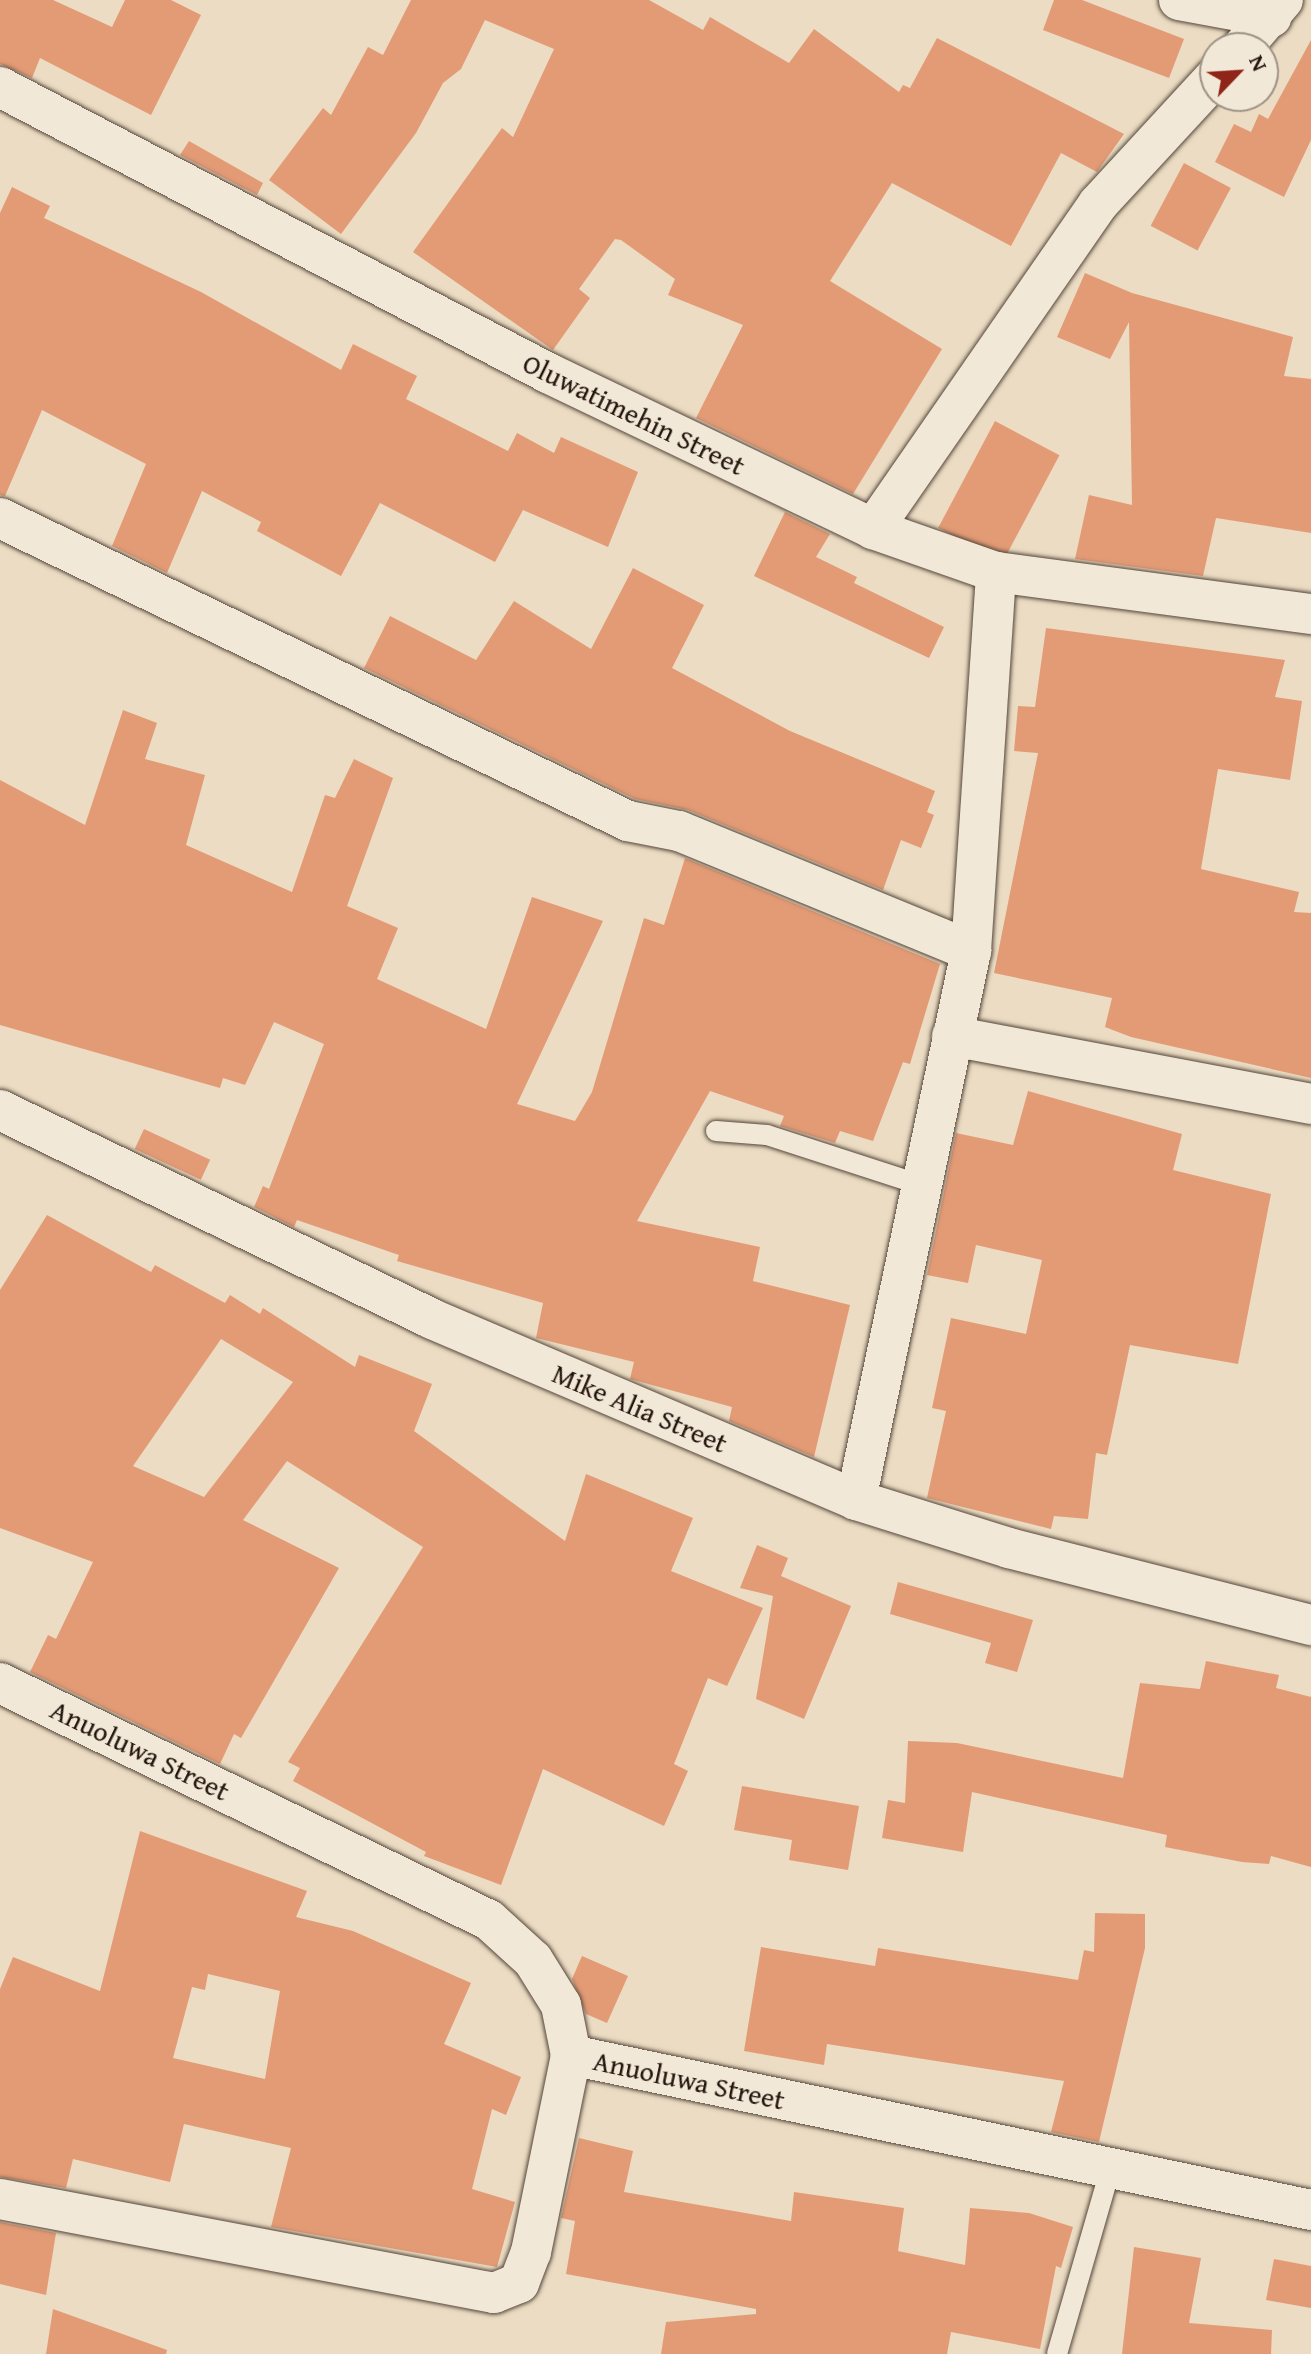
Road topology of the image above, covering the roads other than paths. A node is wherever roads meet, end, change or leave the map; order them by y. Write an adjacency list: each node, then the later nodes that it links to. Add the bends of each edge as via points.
1 (1179, 0): 2 (street)
2 (1277, 8): 3 (street)
3 (1256, 32)
4 (0, 87): 7 (street, Oluwatimehin Street, via 548,373)
5 (1199, 94): 7 (street, via 1098,204)
6 (0, 518): 10 (street, via 614,814 679,831)
7 (873, 529): 8 (street, Oluwatimehin Street)
8 (996, 572): 9 (street, Oluwatimehin Street); 10 (street)
9 (1311, 614)
10 (971, 951): 11 (street)
11 (952, 1036): 12 (street); 15 (street)
12 (1311, 1104)
13 (0, 1110): 16 (street, Mike Alia Street, via 432,1319)
14 (716, 1131): 15 (lane, via 767,1135)
15 (921, 1185): 16 (street)
16 (856, 1500): 17 (street, Mike Alia Street, via 1009,1548)
17 (1311, 1625)
18 (0, 1683): 19 (street, Anuoluwa Street, via 489,1920 533,1960 561,2005)
19 (571, 2055): 20 (street, Anuoluwa Street); 21 (street, via 531,2252 519,2283 494,2293)
20 (1110, 2170): 22 (street, Anuoluwa Street); 23 (lane)
21 (0, 2199)
22 (1311, 2210)
23 (1057, 2354)

